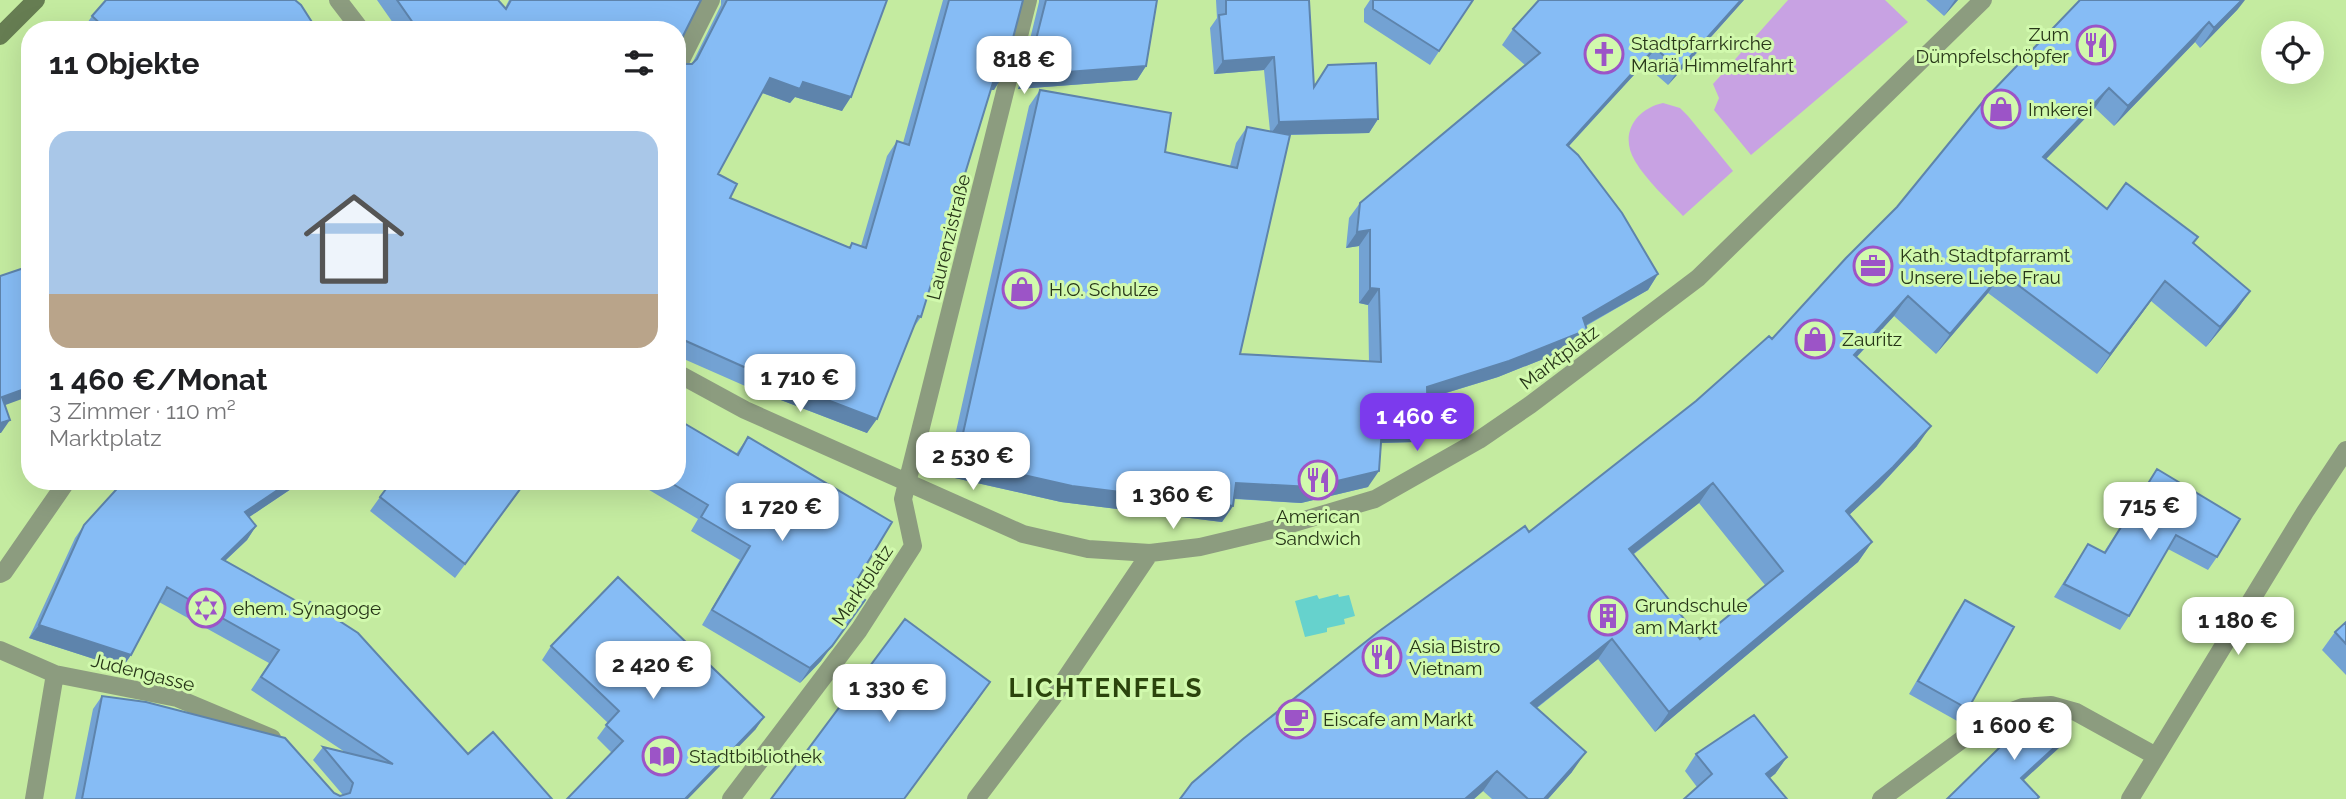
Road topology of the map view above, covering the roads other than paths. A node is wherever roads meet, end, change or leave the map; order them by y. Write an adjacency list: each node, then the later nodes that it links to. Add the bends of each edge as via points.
1 (36, 0): 7 (street)
2 (338, 0): 6 (street)
3 (711, 0): 8 (street)
4 (1028, 0): 11 (street, Laurenzistraße)
5 (1983, 0): 13 (street, Marktplatz, via 1698,278 1479,440 1375,499 1267,531)
6 (354, 21)
7 (0, 36)
8 (686, 50)
9 (686, 378): 11 (street, Marktplatz, via 745,410)
10 (2346, 450): 18 (street)
11 (908, 484): 13 (street, Marktplatz, via 1023,534 1088,549); 20 (street, Marktplatz, via 903,499 913,546 859,630)
12 (61, 490): 14 (street)
13 (1150, 553): 21 (street, via 1053,697)
14 (0, 574)
15 (0, 650): 16 (street, Judengasse)
16 (55, 674): 17 (street, Judengasse, via 177,698 282,742); 19 (street)
17 (290, 752)
18 (2154, 755): 22 (street, via 2077,712 2051,705 2023,707 1990,719); 23 (street)
19 (34, 799)
20 (731, 799)
21 (976, 799)
22 (1881, 799)
23 (2130, 799)

